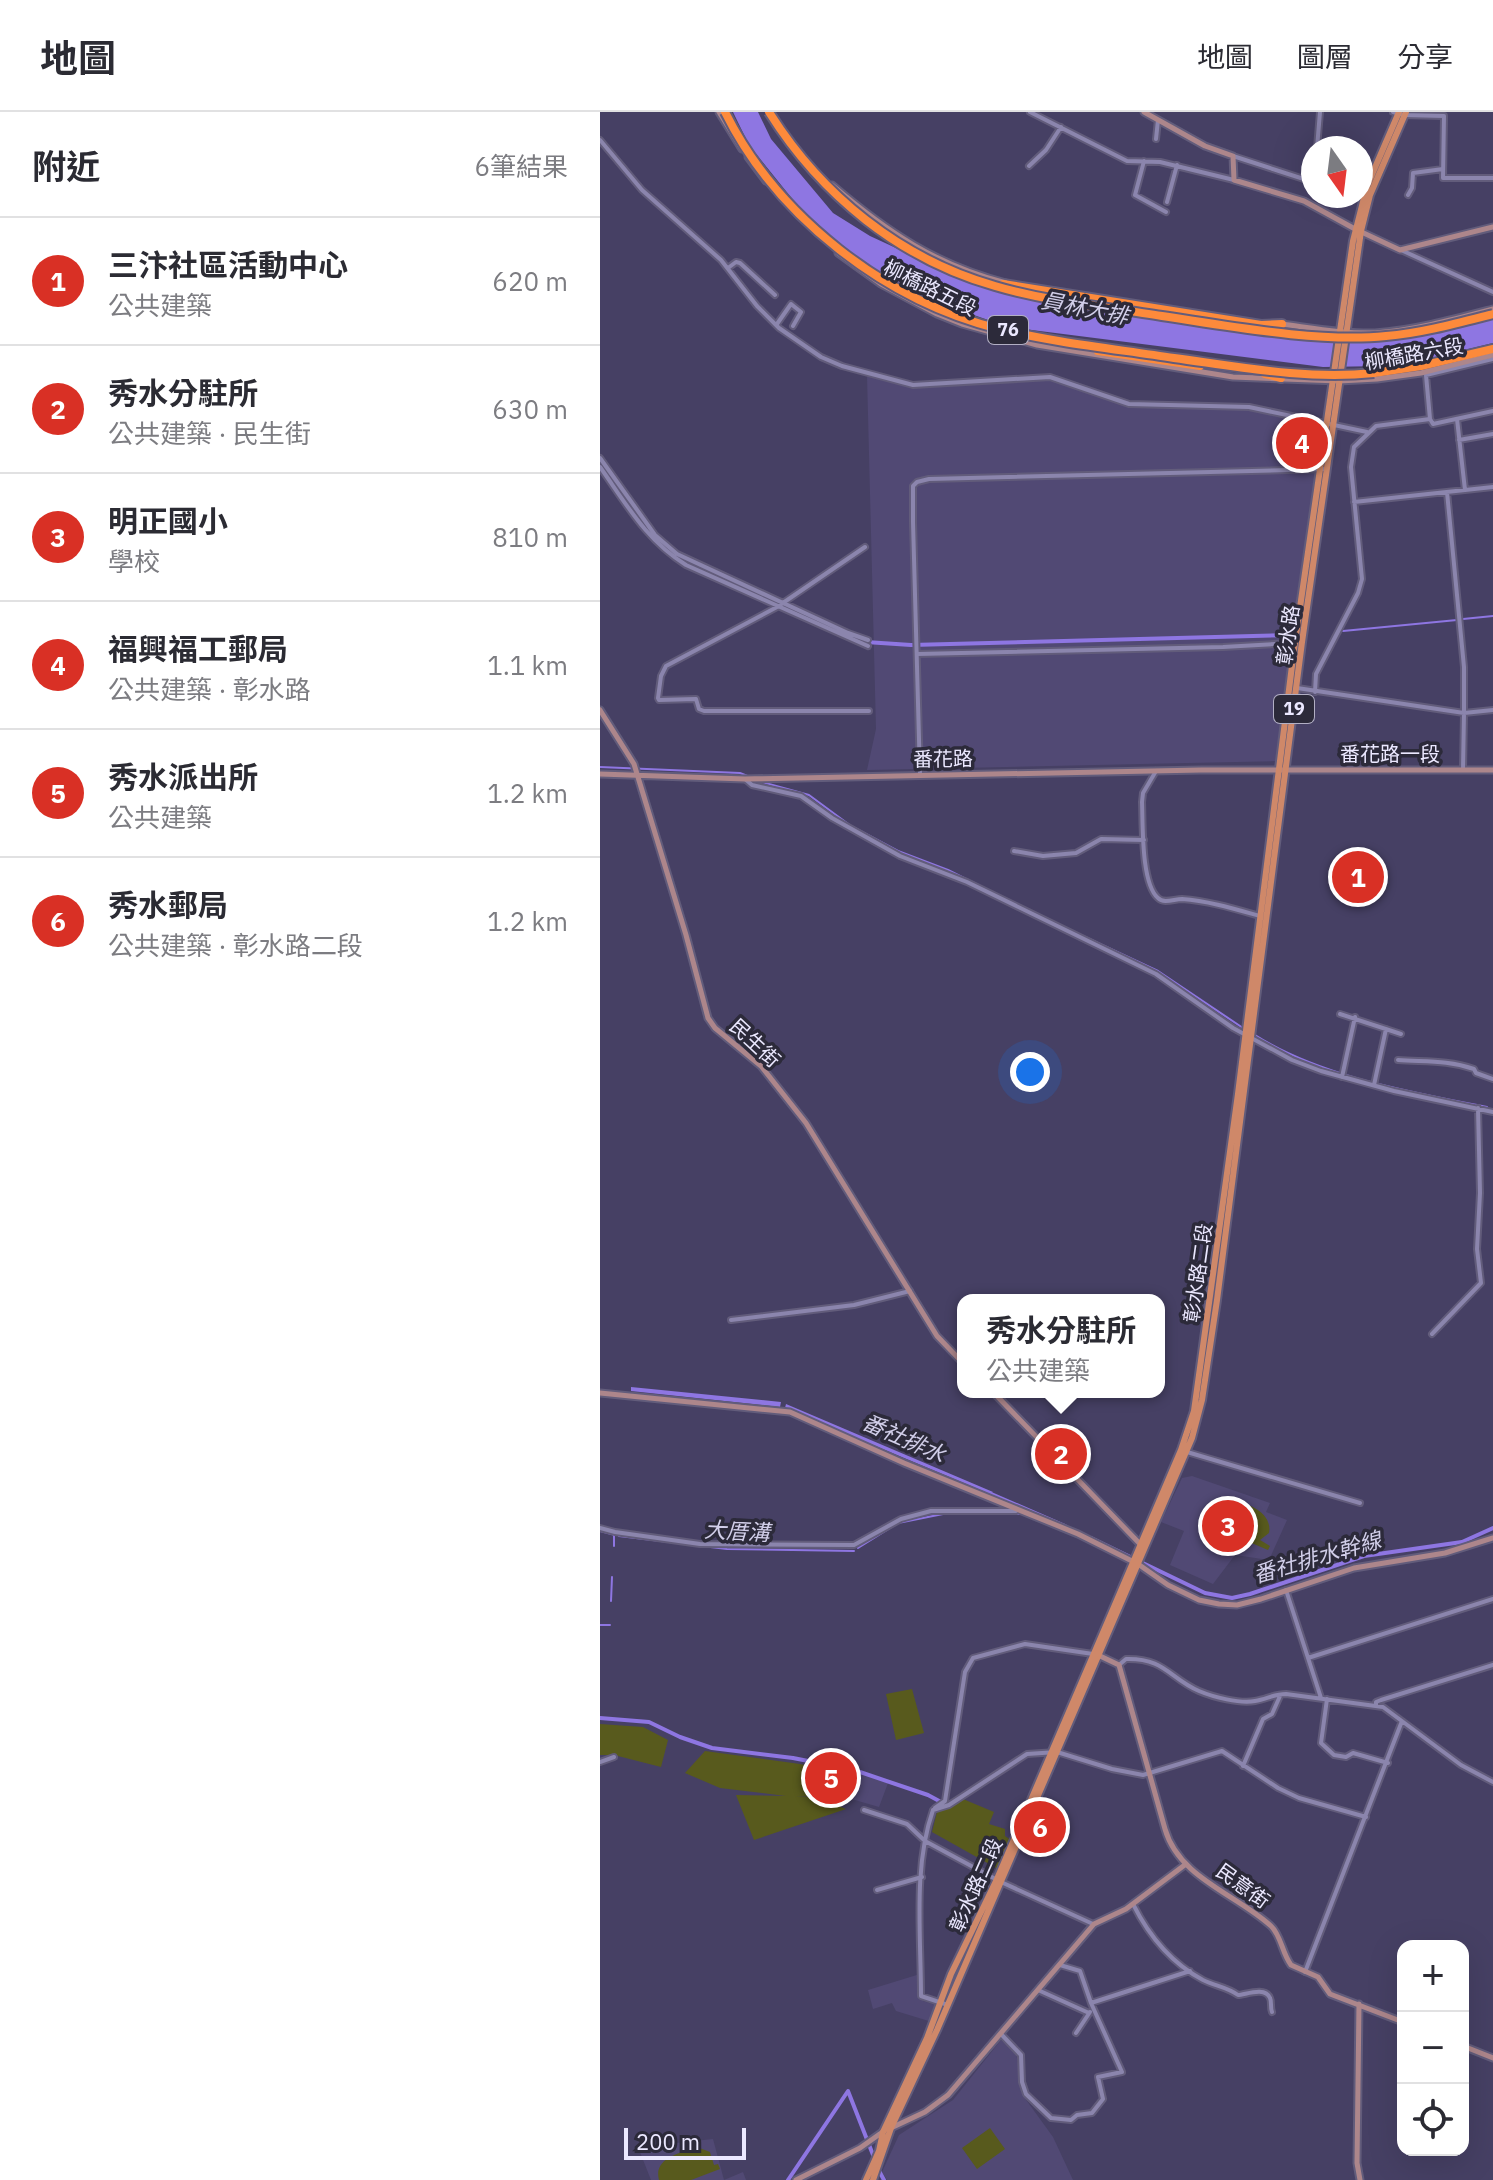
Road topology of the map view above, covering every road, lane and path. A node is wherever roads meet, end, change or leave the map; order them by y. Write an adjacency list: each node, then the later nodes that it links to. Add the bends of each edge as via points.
1 (722, 112): 34 (highway, 76, bridge, via 805,219 857,262 936,305); 37 (street, 柳橋路五段, via 757,171 795,214 857,268 937,314 1037,345 1233,377)
2 (771, 112): 27 (highway, 76, bridge, via 812,171 853,210 887,236); 32 (street, 柳橋路五段, via 812,165 864,212 914,247 960,269 1030,288)
3 (1030, 112): 8 (street)
4 (1144, 112): 7 (street)
5 (1320, 112): 9 (street)
6 (1400, 113): 16 (street, via 1444,116); 24 (main road, 19)
7 (1158, 120): 10 (street); 12 (street)
8 (1061, 127): 13 (street, via 1127,161); 15 (street)
9 (1318, 136)
10 (1156, 139)
11 (600, 140): 26 (street, via 642,190)
12 (1233, 156): 17 (street); 19 (street)
13 (1144, 161): 14 (street); 22 (street, via 1135,195)
14 (1177, 165): 19 (street); 21 (street)
15 (1029, 166)
16 (1443, 169): 18 (street, via 1445,179); 20 (street, via 1413,173)
17 (1301, 178)
18 (1493, 178)
19 (1234, 180): 24 (street, via 1304,201)
20 (1408, 195)
21 (1167, 202)
22 (1166, 212)
23 (1493, 227): 25 (street)
24 (1358, 230): 25 (street); 35 (main road, 19)
25 (1400, 250): 28 (street)
26 (728, 268): 29 (street, via 740,263); 31 (street)
27 (959, 274): 30 (highway, 76, bridge, via 1050,299 1329,337 1383,337); 32 (highway, bridge, via 1034,290)
28 (1493, 292)
29 (775, 295)
30 (1493, 312): 35 (street, 柳橋路六段)
31 (777, 324): 33 (street, via 791,304 801,312); 42 (street, via 821,357 913,385 1050,377 1129,404 1249,407)
32 (1282, 324): 35 (street, 柳橋路五段)
33 (793, 326)
34 (1020, 333): 36 (highway, 76, bridge, via 1324,375 1374,373); 37 (highway, bridge, via 1051,343)
35 (1343, 335): 38 (main road, 19)
36 (1493, 354): 38 (street, 柳橋路六段, via 1421,373); 40 (street, via 1426,375)
37 (1281, 378): 38 (street, 柳橋路五段)
38 (1336, 381): 42 (main road, 彰水路 / 19)
39 (1493, 411): 41 (street)
40 (1430, 419): 41 (street, via 1433,424); 43 (street, via 1385,424)
41 (1457, 419): 45 (street)
42 (1330, 424): 43 (street); 48 (main road, 彰水路 / 19)
43 (1367, 432): 52 (street, via 1351,458)
44 (1493, 434): 45 (street)
45 (1459, 440): 50 (street)
46 (600, 458): 54 (street, via 670,549)
47 (600, 467): 54 (street, via 662,550)
48 (1324, 469): 55 (main road, 彰水路 / 19); 57 (street, via 917,482)
49 (1493, 487): 50 (street)
50 (1465, 490): 51 (street)
51 (1447, 492): 52 (street); 63 (street)
52 (1354, 502): 59 (street, via 1362,579 1316,674)
53 (865, 547): 54 (street)
54 (780, 605): 56 (street); 62 (street, via 666,666 659,700 696,699 704,711)
55 (1299, 642): 57 (street); 58 (main road, 彰水路 / 19); 64 (main road, 彰水路 / 19)
56 (868, 643)
57 (917, 654): 70 (street)
58 (1297, 688): 59 (street); 64 (main road, 彰水路 / 19)
59 (1315, 692): 63 (street)
60 (600, 710): 69 (street, 民生街)
61 (1493, 710): 63 (street)
62 (869, 711)
63 (1464, 713): 65 (street)
64 (1282, 769): 65 (street, 番花路一段); 67 (street, 番花路); 74 (main road, 彰水路 / 19); 79 (main road, 彰水路 / 19)
65 (1463, 770): 66 (street, 番花路一段)
66 (1493, 770)
67 (1156, 771): 70 (street, 番花路); 72 (street, via 1143,793)
68 (600, 774): 69 (street, 番花路)
69 (638, 775): 71 (street, 番花路); 86 (street, 民生街, via 708,1018 761,1066 806,1123)
70 (920, 775): 71 (street, 番花路)
71 (745, 779): 79 (street, via 801,796 890,851 967,882 1156,974)
72 (1144, 840): 73 (street, via 1101,839 1076,853 1043,856); 74 (street, via 1147,877 1160,900 1183,899)
73 (1014, 851)
74 (1260, 916): 79 (main road, 彰水路 / 19)
75 (1340, 1014): 76 (street)
76 (1355, 1017): 77 (street); 81 (street)
77 (1386, 1029): 78 (street); 83 (street)
78 (1401, 1034)
79 (1248, 1035): 81 (street, via 1292,1060); 94 (main road, 彰水路二段 / 19, via 1213,1300)
80 (1398, 1060): 82 (street, via 1446,1061)
81 (1342, 1077): 83 (street)
82 (1493, 1079)
83 (1373, 1085): 84 (street)
84 (1478, 1108): 85 (street); 88 (street, via 1481,1283)
85 (1493, 1112)
86 (910, 1291): 87 (street, via 854,1305); 89 (street, 民生街, via 937,1336)
87 (731, 1320)
88 (1432, 1334)
89 (957, 1357)
90 (600, 1393): 93 (street)
91 (999, 1398): 99 (street)
92 (784, 1401): 93 (street)
93 (782, 1410): 96 (street)
94 (1184, 1451): 95 (street); 99 (main road, 彰水路二段 / 19)
95 (1360, 1503)
96 (1021, 1511): 97 (street, via 931,1511 901,1519 854,1545 700,1544); 100 (street)
97 (600, 1528)
98 (1493, 1538): 101 (street, via 1445,1553 1354,1568)
99 (1142, 1545): 100 (main road, 彰水路二段 / 19)
100 (1136, 1560): 101 (street, via 1199,1600 1237,1605); 103 (main road, 彰水路二段 / 19)
101 (1286, 1590): 104 (street)
102 (1493, 1599): 104 (street)
103 (1096, 1655): 105 (street); 111 (main road, 彰水路二段 / 19); 119 (street, via 1025,1644 973,1658 965,1672 945,1801)
104 (1308, 1658): 108 (street)
105 (1119, 1665): 107 (street, via 1126,1659 1148,1660 1199,1691 1245,1701); 116 (street, 民意街)
106 (1493, 1665): 109 (street, via 1381,1700)
107 (1281, 1694): 108 (street); 115 (street, via 1272,1714 1263,1719)
108 (1324, 1699): 109 (street); 114 (street, via 1321,1743 1334,1755 1353,1753)
109 (1376, 1706): 110 (street)
110 (1402, 1721): 114 (street); 117 (street)
111 (1054, 1751): 116 (street, via 1130,1774); 119 (street, via 1027,1754); 124 (main road, 彰水路二段 / 19)
112 (614, 1757): 113 (street)
113 (600, 1762)
114 (1388, 1763): 120 (street)
115 (1243, 1766): 116 (street, via 1222,1751); 120 (street, via 1299,1798)
116 (1149, 1773): 122 (street, 民意街, via 1169,1842)
117 (1493, 1782)
118 (864, 1810): 121 (street, via 907,1824)
119 (933, 1810): 121 (street)
120 (1366, 1817): 130 (street)
121 (925, 1841): 123 (street); 124 (street)
122 (1186, 1864): 126 (street); 130 (street, 民意街, via 1273,1927 1287,1959)
123 (922, 1877): 125 (street); 132 (street, via 921,1996)
124 (999, 1881): 127 (street); 132 (main road, 彰水路二段 / 19)
125 (877, 1890)
126 (1133, 1904): 127 (street); 129 (street, via 1154,1942)
127 (1094, 1924): 128 (street)
128 (1057, 1964): 131 (street); 134 (street, via 1080,1971)
129 (1190, 1971): 134 (street); 135 (street, via 1242,1996 1254,1991 1267,1994)
130 (1305, 1973): 133 (street, 民意街, via 1318,1977 1330,1994)
131 (1036, 1989): 134 (street); 138 (street)
132 (945, 2004): 139 (main road, 彰水路二段 / 19)
133 (1359, 2004): 136 (street, 民意街); 147 (street)
134 (1091, 2008): 137 (street); 138 (street, via 1122,2072 1098,2077 1103,2099 1092,2113 1071,2120 1051,2118 1026,2094 1021,2055)
135 (1272, 2012)
136 (1397, 2020)
137 (1076, 2033)
138 (1001, 2034): 142 (street, via 948,2095)
139 (930, 2039): 142 (main road, 彰水路二段 / 19); 143 (main road, 彰水路二段 / 19)
140 (1469, 2048): 141 (street)
141 (1493, 2058)
142 (891, 2128): 143 (street); 144 (main road, 19)
143 (883, 2132): 144 (main road, 19); 146 (street)
144 (880, 2155): 145 (main road, 19)
145 (873, 2177)
146 (796, 2180)
147 (1360, 2180)

